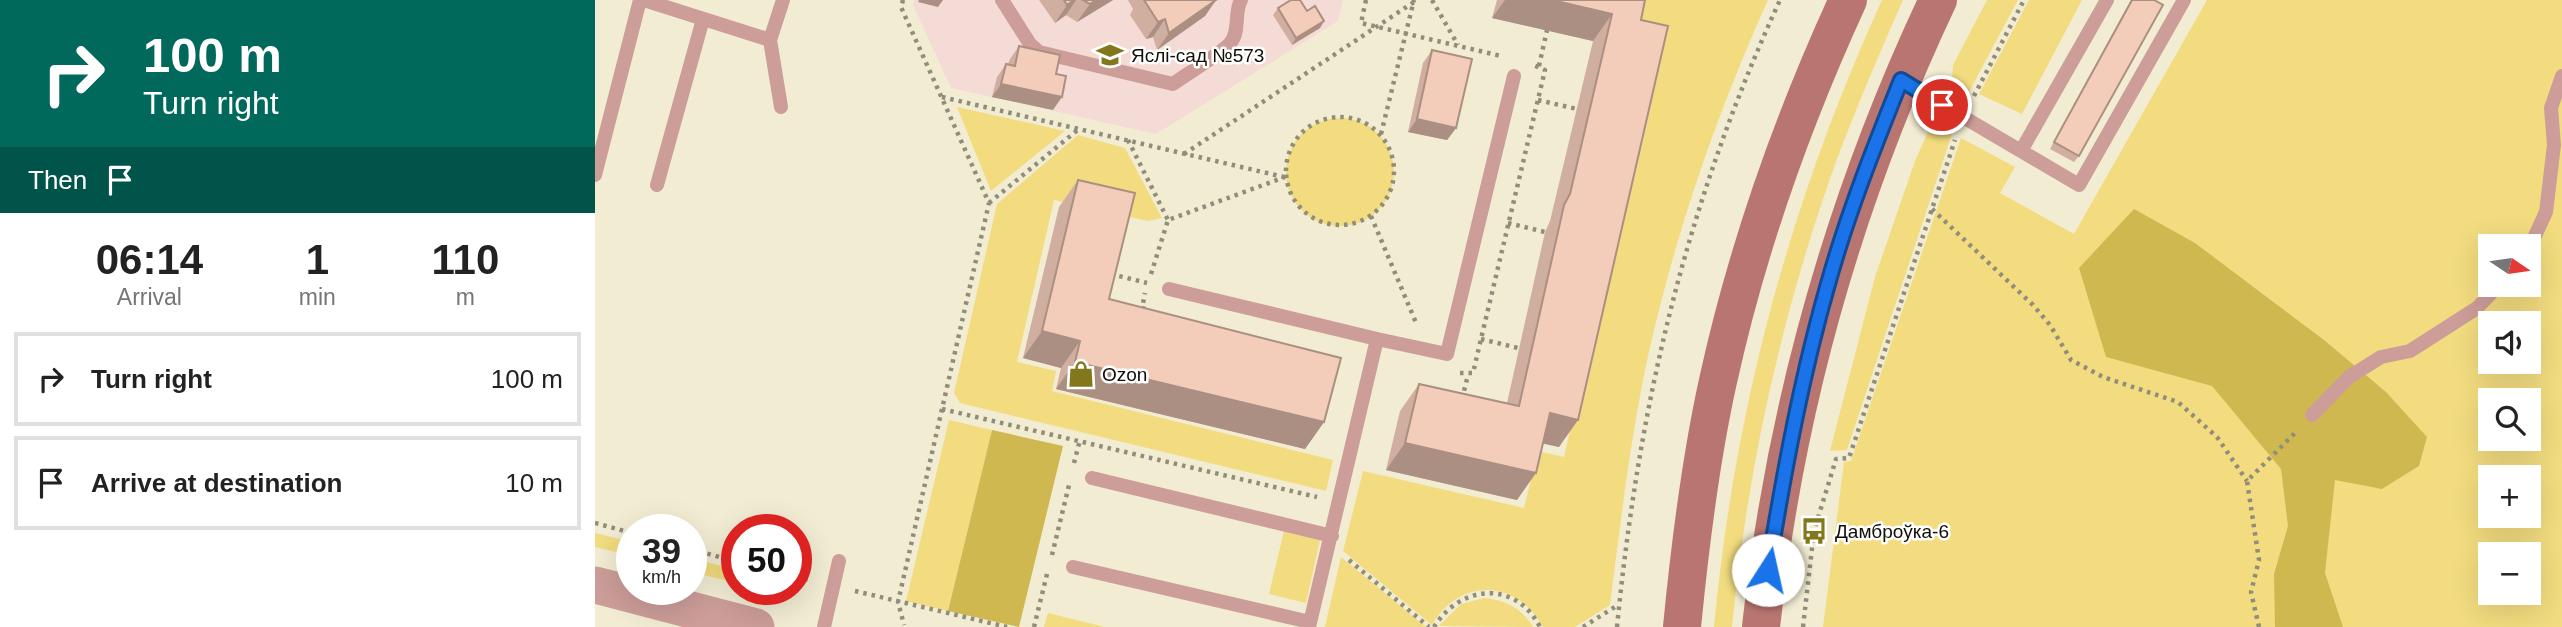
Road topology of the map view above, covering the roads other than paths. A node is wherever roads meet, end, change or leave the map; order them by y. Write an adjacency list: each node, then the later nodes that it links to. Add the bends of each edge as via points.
1 (642, 0): 9 (lane); 16 (lane)
2 (783, 0): 10 (lane)
3 (1002, 0): 4 (lane, via 1039,52 1173,84 1232,42)
4 (1241, 0)
5 (1848, 0): 31 (main road, via 1800,112 1741,288 1703,461)
6 (1938, 0): 13 (main road)
7 (2107, 0): 15 (lane)
8 (2184, 0): 15 (lane, via 2079,185)
9 (702, 19): 10 (lane); 17 (lane)
10 (770, 40): 14 (lane)
11 (1514, 76): 21 (lane, via 1447,354)
12 (2562, 76): 18 (lane, via 2551,108 2554,145 2546,212)
13 (1901, 80): 15 (lane); 32 (main road, via 1830,276 1812,346 1778,510)
14 (781, 107)
15 (2021, 151)
16 (595, 175)
17 (657, 185)
18 (2536, 234)
19 (1169, 289): 21 (lane)
20 (2487, 298): 22 (lane, via 2410,351 2381,357 2350,377)
21 (1377, 339): 24 (lane)
22 (2312, 415)
23 (1091, 478): 24 (lane)
24 (1332, 536): 28 (lane)
25 (839, 561): 30 (lane)
26 (1073, 566): 28 (lane)
27 (595, 585): 29 (street)
28 (1310, 625)
29 (756, 627)
30 (824, 627)
31 (1682, 627)
32 (1761, 627)

